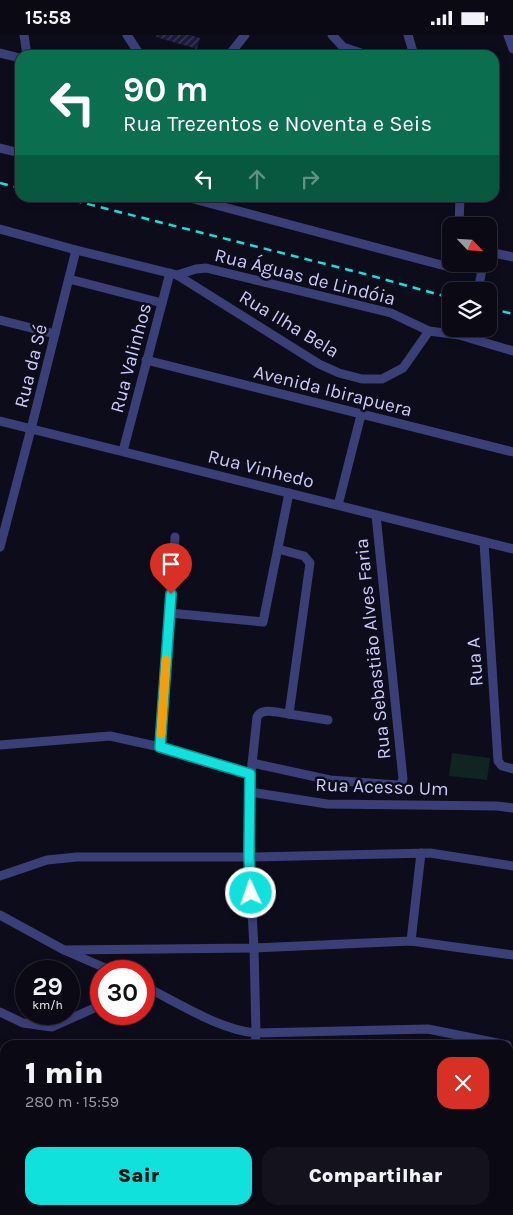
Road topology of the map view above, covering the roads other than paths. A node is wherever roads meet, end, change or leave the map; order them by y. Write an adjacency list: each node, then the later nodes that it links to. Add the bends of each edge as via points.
1 (24, 35): 8 (street)
2 (127, 35): 9 (street)
3 (245, 35): 10 (street)
4 (332, 35): 11 (street)
5 (408, 35): 12 (street)
6 (508, 35): 7 (street)
7 (513, 49)
8 (26, 50)
9 (137, 50)
10 (233, 50)
11 (340, 50)
12 (412, 50)
13 (0, 53): 14 (street)
14 (15, 58)
15 (0, 148): 16 (street)
16 (15, 152)
17 (210, 202): 24 (street)
18 (460, 202): 19 (street)
19 (459, 217)
20 (0, 229): 21 (street, Rua Águas de Lindóia)
21 (76, 250): 25 (street, Rua Águas de Lindóia); 26 (street, Rua da Sé)
22 (498, 254): 23 (street)
23 (513, 257)
24 (442, 265)
25 (173, 274): 27 (street, Rua Valinhos); 29 (street, Rua Águas de Lindóia, via 206,268 391,313); 29 (street, Rua Ilha Bela, via 319,364 362,379 382,379 403,369)
26 (68, 279): 27 (street); 30 (street, Rua da Sé)
27 (162, 303): 32 (street, Rua Valinhos)
28 (0, 319): 30 (street)
29 (429, 331): 31 (street, Rua Águas de Lindóia, via 459,335)
30 (55, 334): 35 (street, Rua da Sé)
31 (513, 351)
32 (146, 360): 33 (street, Avenida Ibirapuera); 36 (street, Rua Valinhos)
33 (361, 415): 37 (street, Avenida Ibirapuera); 39 (street)
34 (0, 421): 35 (street, Rua Vinhedo)
35 (32, 429): 36 (street, Rua Vinhedo); 41 (street, Rua da Sé)
36 (123, 451): 38 (street, Rua Vinhedo)
37 (513, 452)
38 (289, 493): 39 (street, Rua Vinhedo); 45 (street)
39 (338, 505): 40 (street, Rua Vinhedo)
40 (376, 515): 43 (street, Rua Vinhedo); 52 (street, Rua Sebastião Alves Faria, via 401,784 330,781)
41 (4, 521): 44 (street, Rua da Sé)
42 (175, 537): 47 (street)
43 (484, 542): 46 (street, Rua Vinhedo); 53 (street, Rua A, via 498,761 502,766)
44 (0, 547)
45 (278, 549): 47 (street, via 261,623); 48 (street, via 304,556 310,563)
46 (513, 549)
47 (170, 613): 51 (street)
48 (289, 714): 49 (street); 52 (street, via 258,713)
49 (328, 720)
50 (0, 745): 51 (street, via 110,736)
51 (160, 747): 54 (street)
52 (252, 763): 54 (street)
53 (513, 769)
54 (250, 774): 55 (street)
55 (250, 792): 56 (street, Rua Acesso Um, via 327,804); 58 (street)
56 (513, 808)
57 (421, 853): 58 (street); 59 (street); 62 (street)
58 (249, 857): 60 (street, via 77,857 47,860); 63 (street)
59 (513, 866)
60 (0, 875)
61 (0, 915): 64 (street)
62 (412, 941): 63 (street); 65 (street)
63 (254, 948): 64 (street); 70 (street)
64 (64, 950): 66 (street)
65 (513, 955)
66 (90, 961)
67 (155, 992): 70 (street, via 226,1027)
68 (90, 1010): 69 (street, via 52,1027 23,1023)
69 (0, 1012)
70 (256, 1033): 71 (street); 72 (street, via 428,1029)
71 (255, 1040)
72 (483, 1040)

